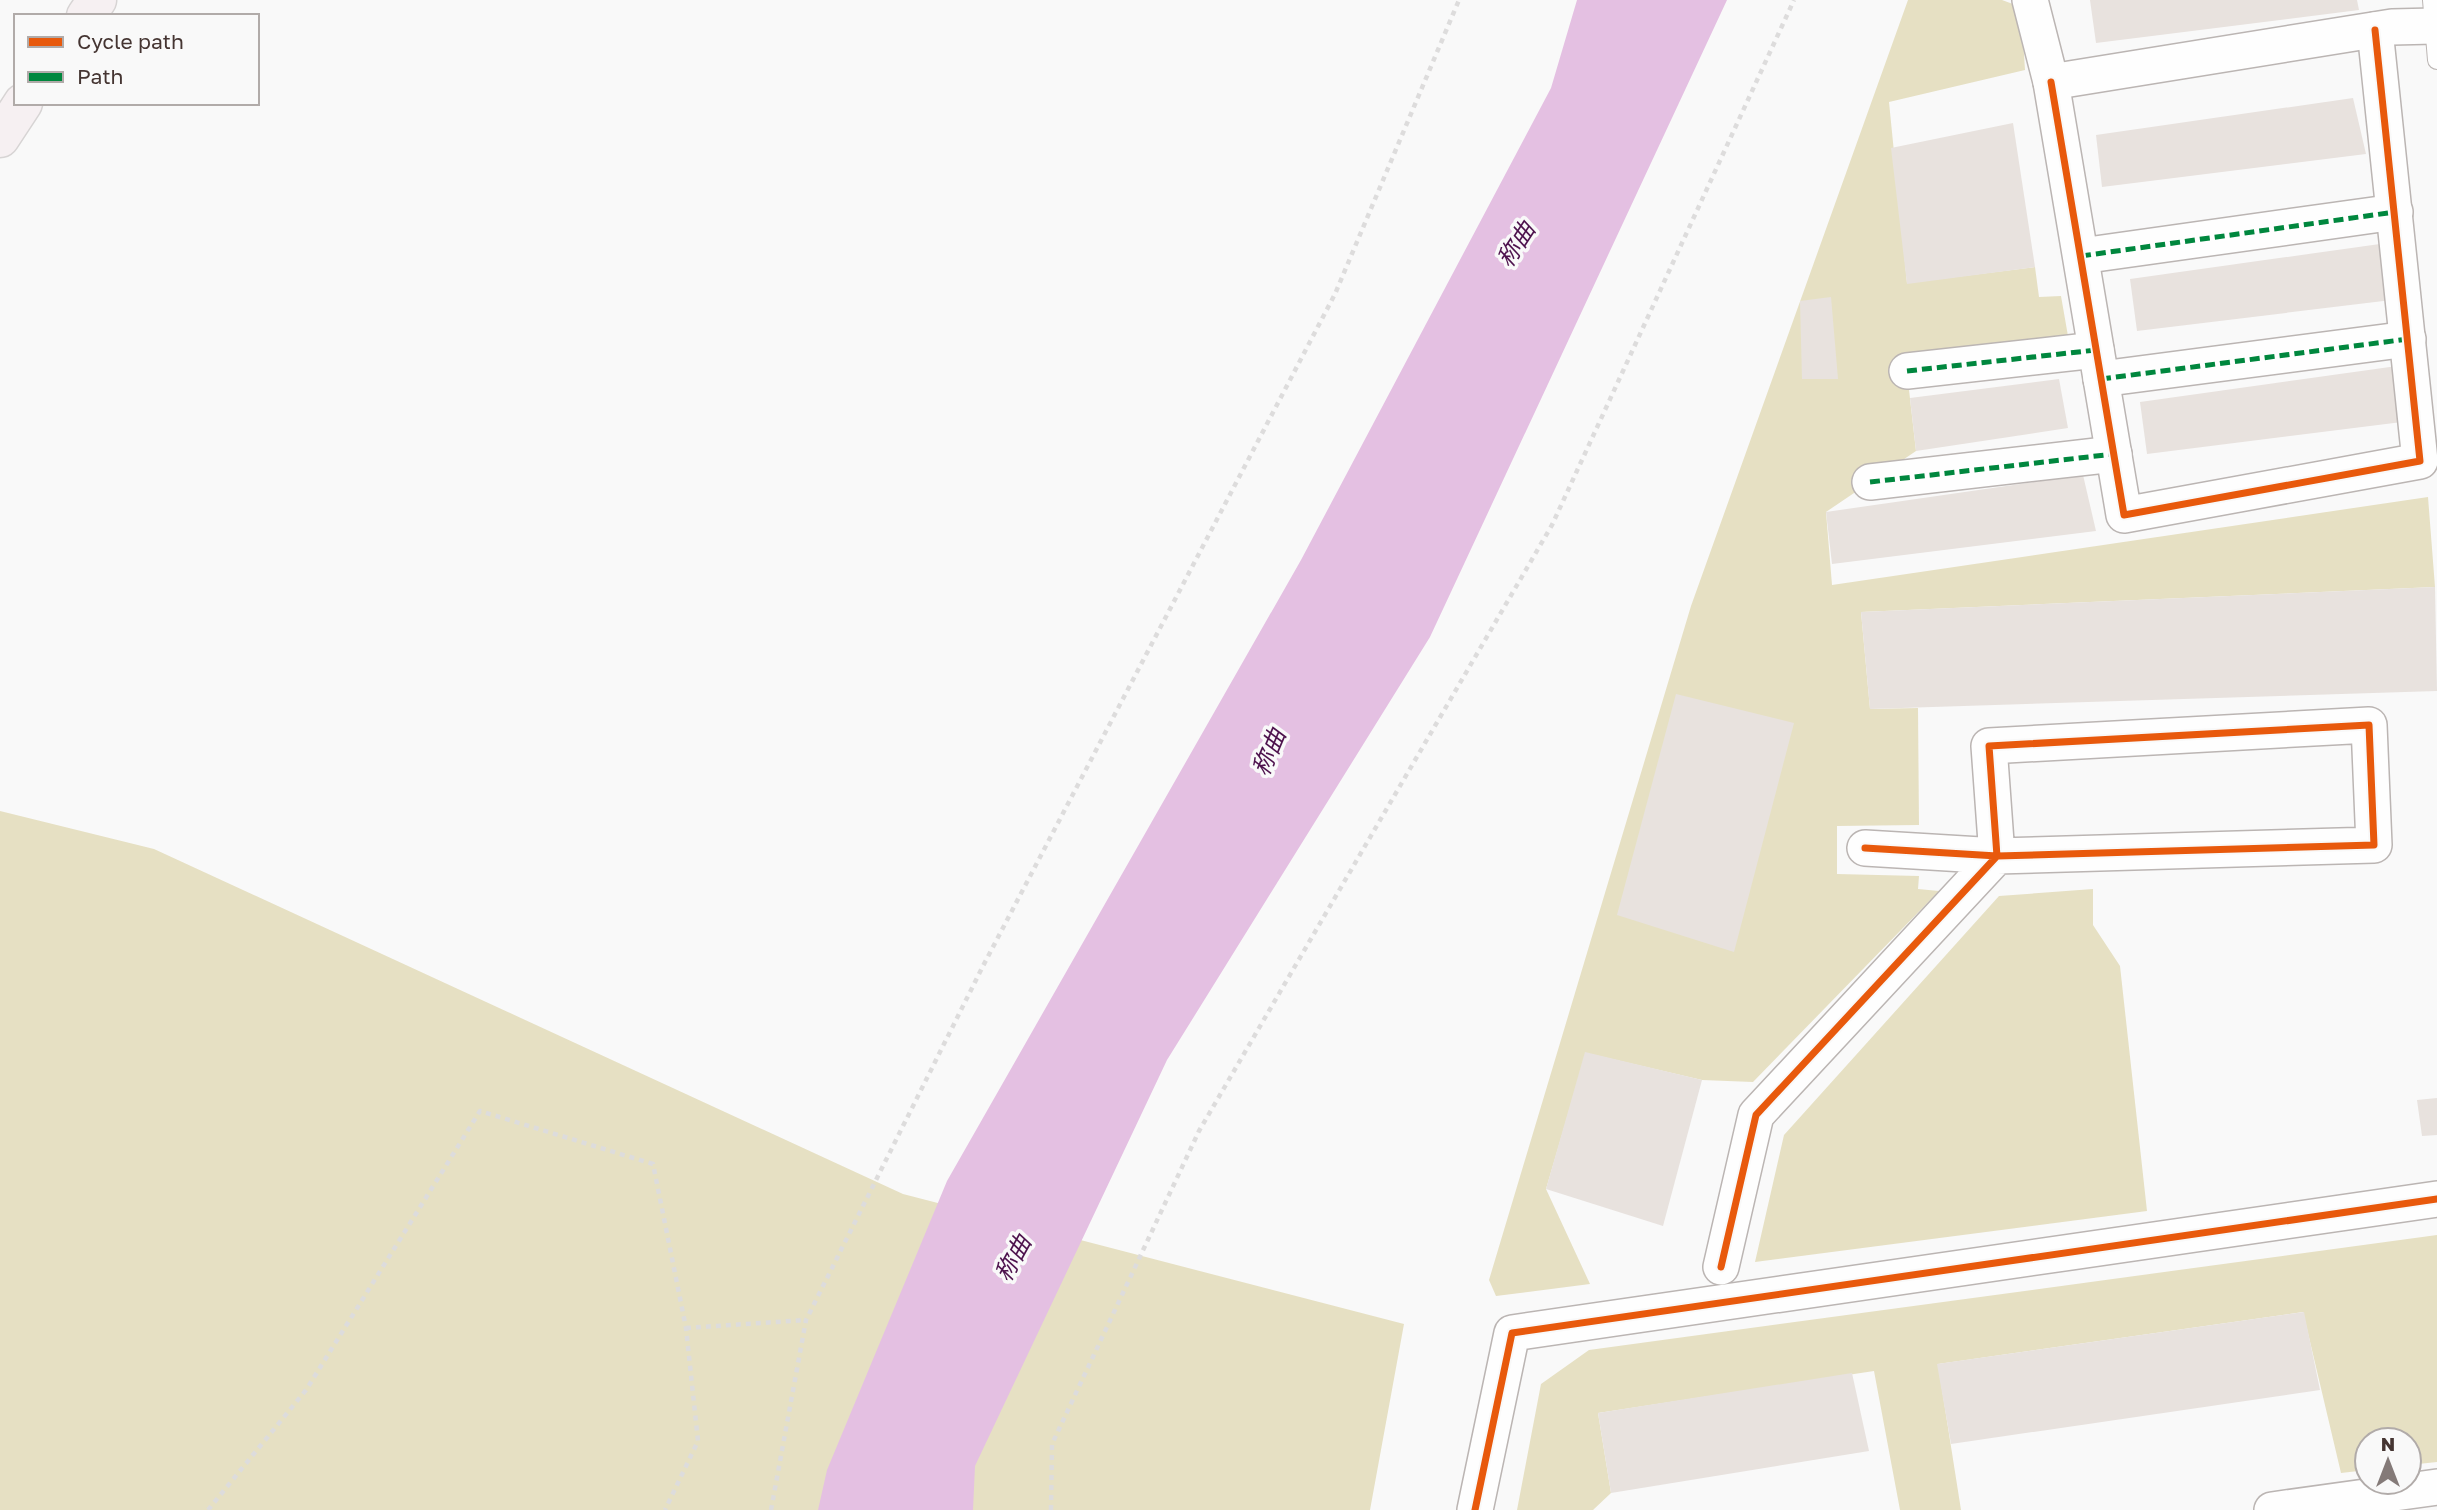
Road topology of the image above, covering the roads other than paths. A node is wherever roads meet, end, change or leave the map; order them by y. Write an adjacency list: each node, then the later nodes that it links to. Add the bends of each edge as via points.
1 (2030, 0): 4 (street)
2 (2434, 29): 3 (street)
3 (2375, 30): 4 (street); 5 (street)
4 (2052, 82): 6 (street)
5 (2395, 212): 6 (street); 7 (street)
6 (2081, 256): 8 (street)
7 (2408, 339): 8 (street); 10 (street, via 2420,461 2124,514)
8 (2099, 365): 9 (street); 10 (street)
9 (1907, 371)
10 (2114, 454): 11 (street)
11 (1870, 482)
12 (1865, 848): 13 (street)
13 (1997, 856): 13 (street, via 2374,845 2369,725 1989,746); 15 (street, via 1756,1115)
14 (2437, 1199): 17 (street, via 1512,1333)
15 (1721, 1267)
16 (2437, 1487): 18 (street)
17 (1475, 1510)
18 (2272, 1510)

